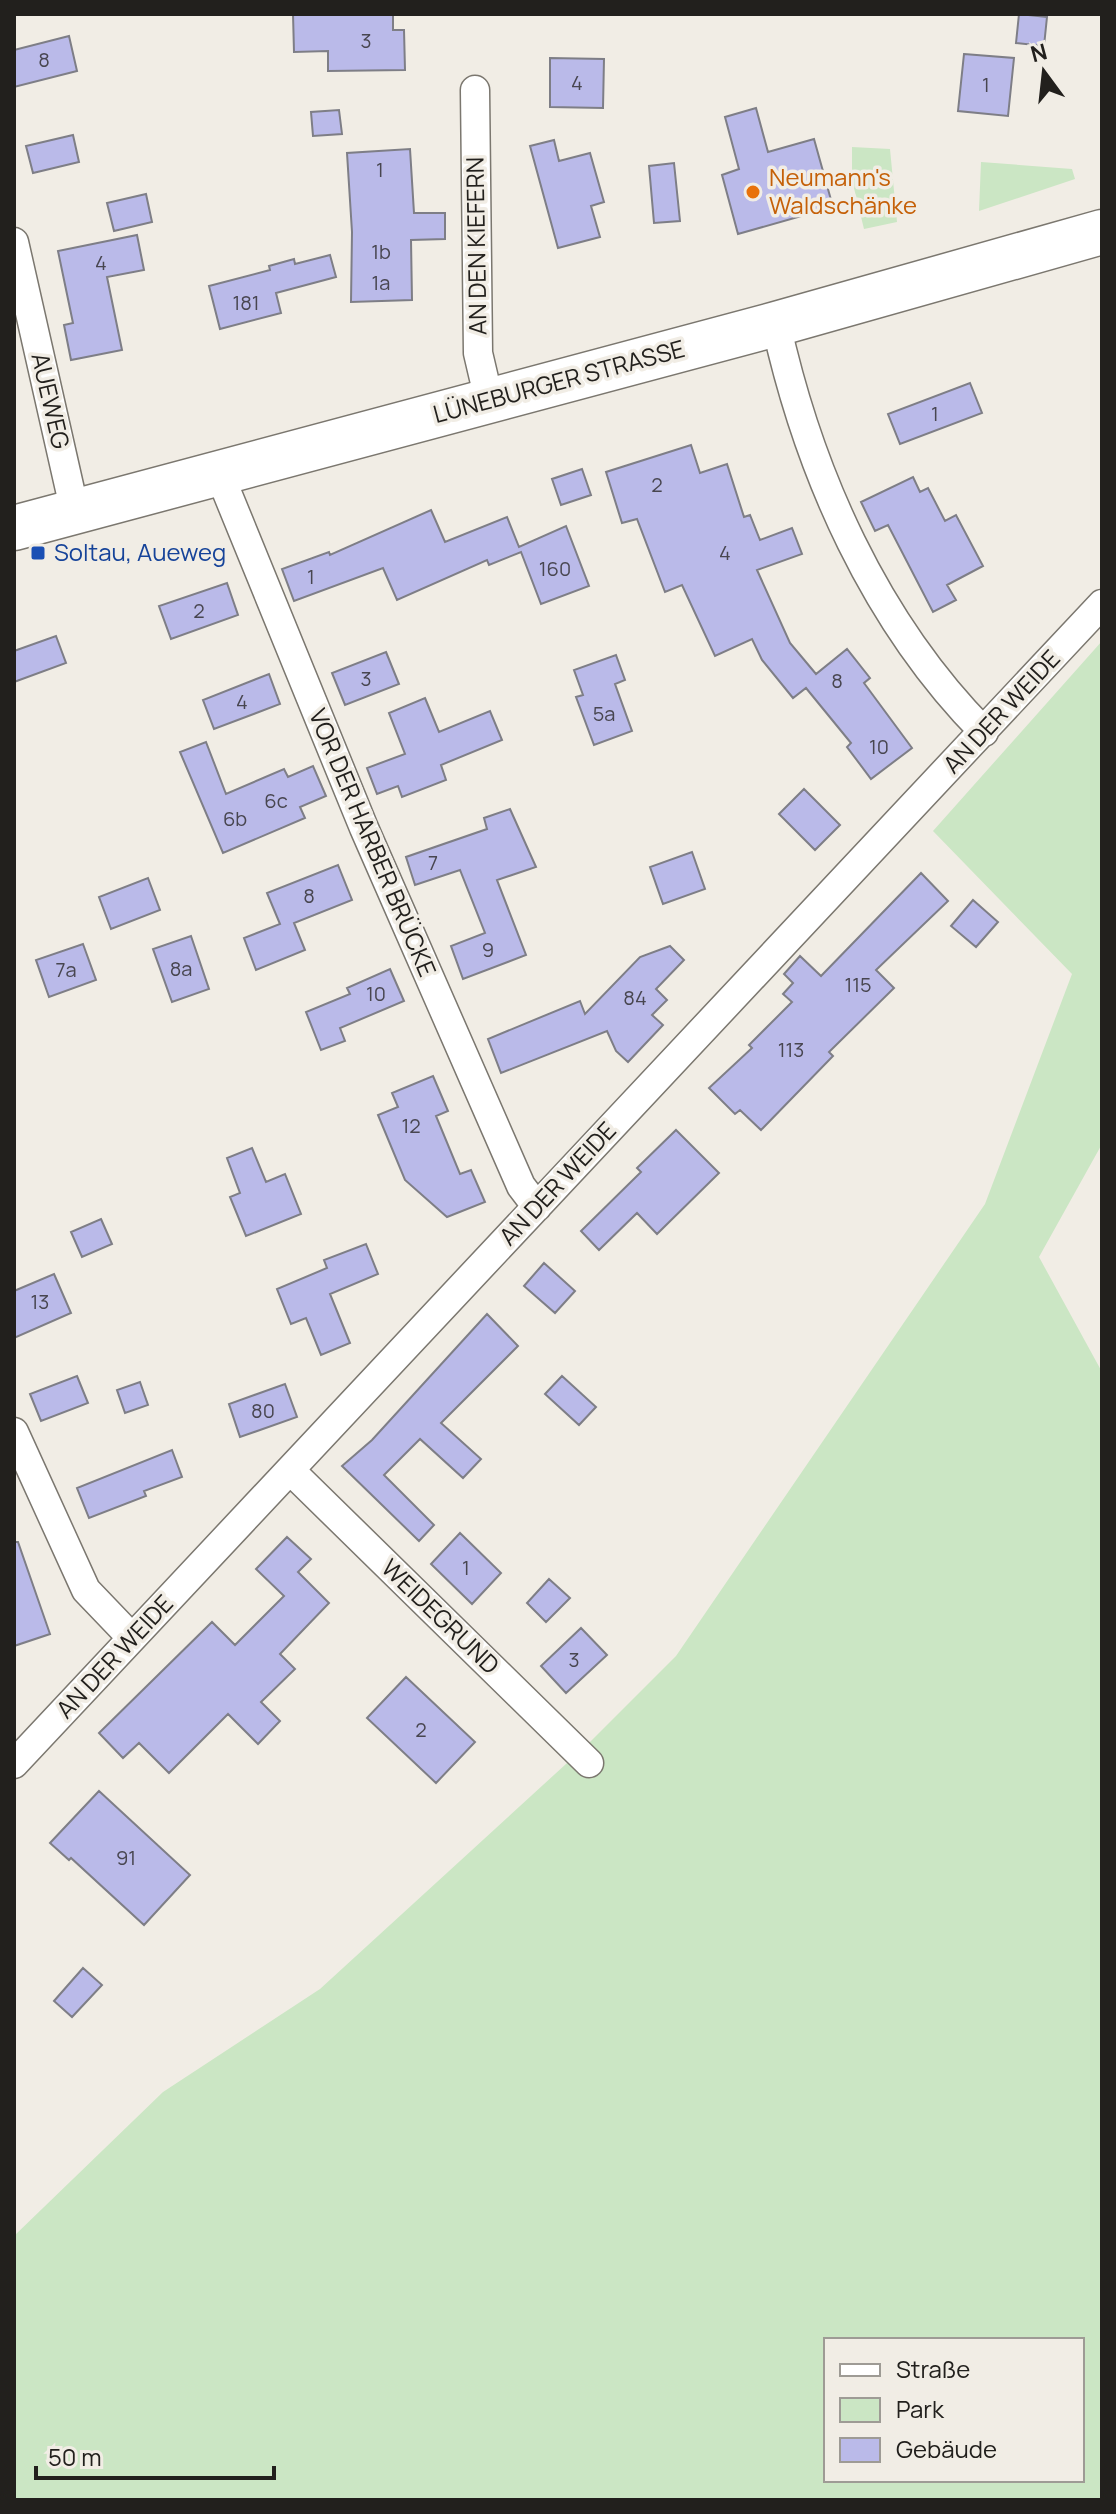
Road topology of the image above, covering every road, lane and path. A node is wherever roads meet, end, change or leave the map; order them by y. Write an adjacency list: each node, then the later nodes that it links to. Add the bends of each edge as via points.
1 (475, 90): 5 (street, AN DEN KIEFERN, via 478,353)
2 (1102, 232): 4 (main road, LÜNEBURGER STRASSE)
3 (14, 242): 7 (street, AUEWEG)
4 (776, 324): 5 (main road, LÜNEBURGER STRASSE); 10 (street, via 825,489 890,612 957,705)
5 (489, 400): 6 (main road, LÜNEBURGER STRASSE)
6 (219, 473): 7 (main road, LÜNEBURGER STRASSE); 11 (street, VOR DER HARBER BRÜCKE, via 364,828 521,1186)
7 (75, 512): 8 (main road, LÜNEBURGER STRASSE)
8 (14, 528)
9 (1102, 604): 10 (street, AN DER WEIDE)
10 (984, 732): 11 (street, AN DER WEIDE)
11 (537, 1207): 13 (street, AN DER WEIDE)
12 (14, 1432): 14 (street, via 86,1590)
13 (291, 1471): 14 (street, AN DER WEIDE); 15 (street, WEIDEGRUND)
14 (132, 1638): 16 (street, AN DER WEIDE)
15 (589, 1763)
16 (14, 1764)

